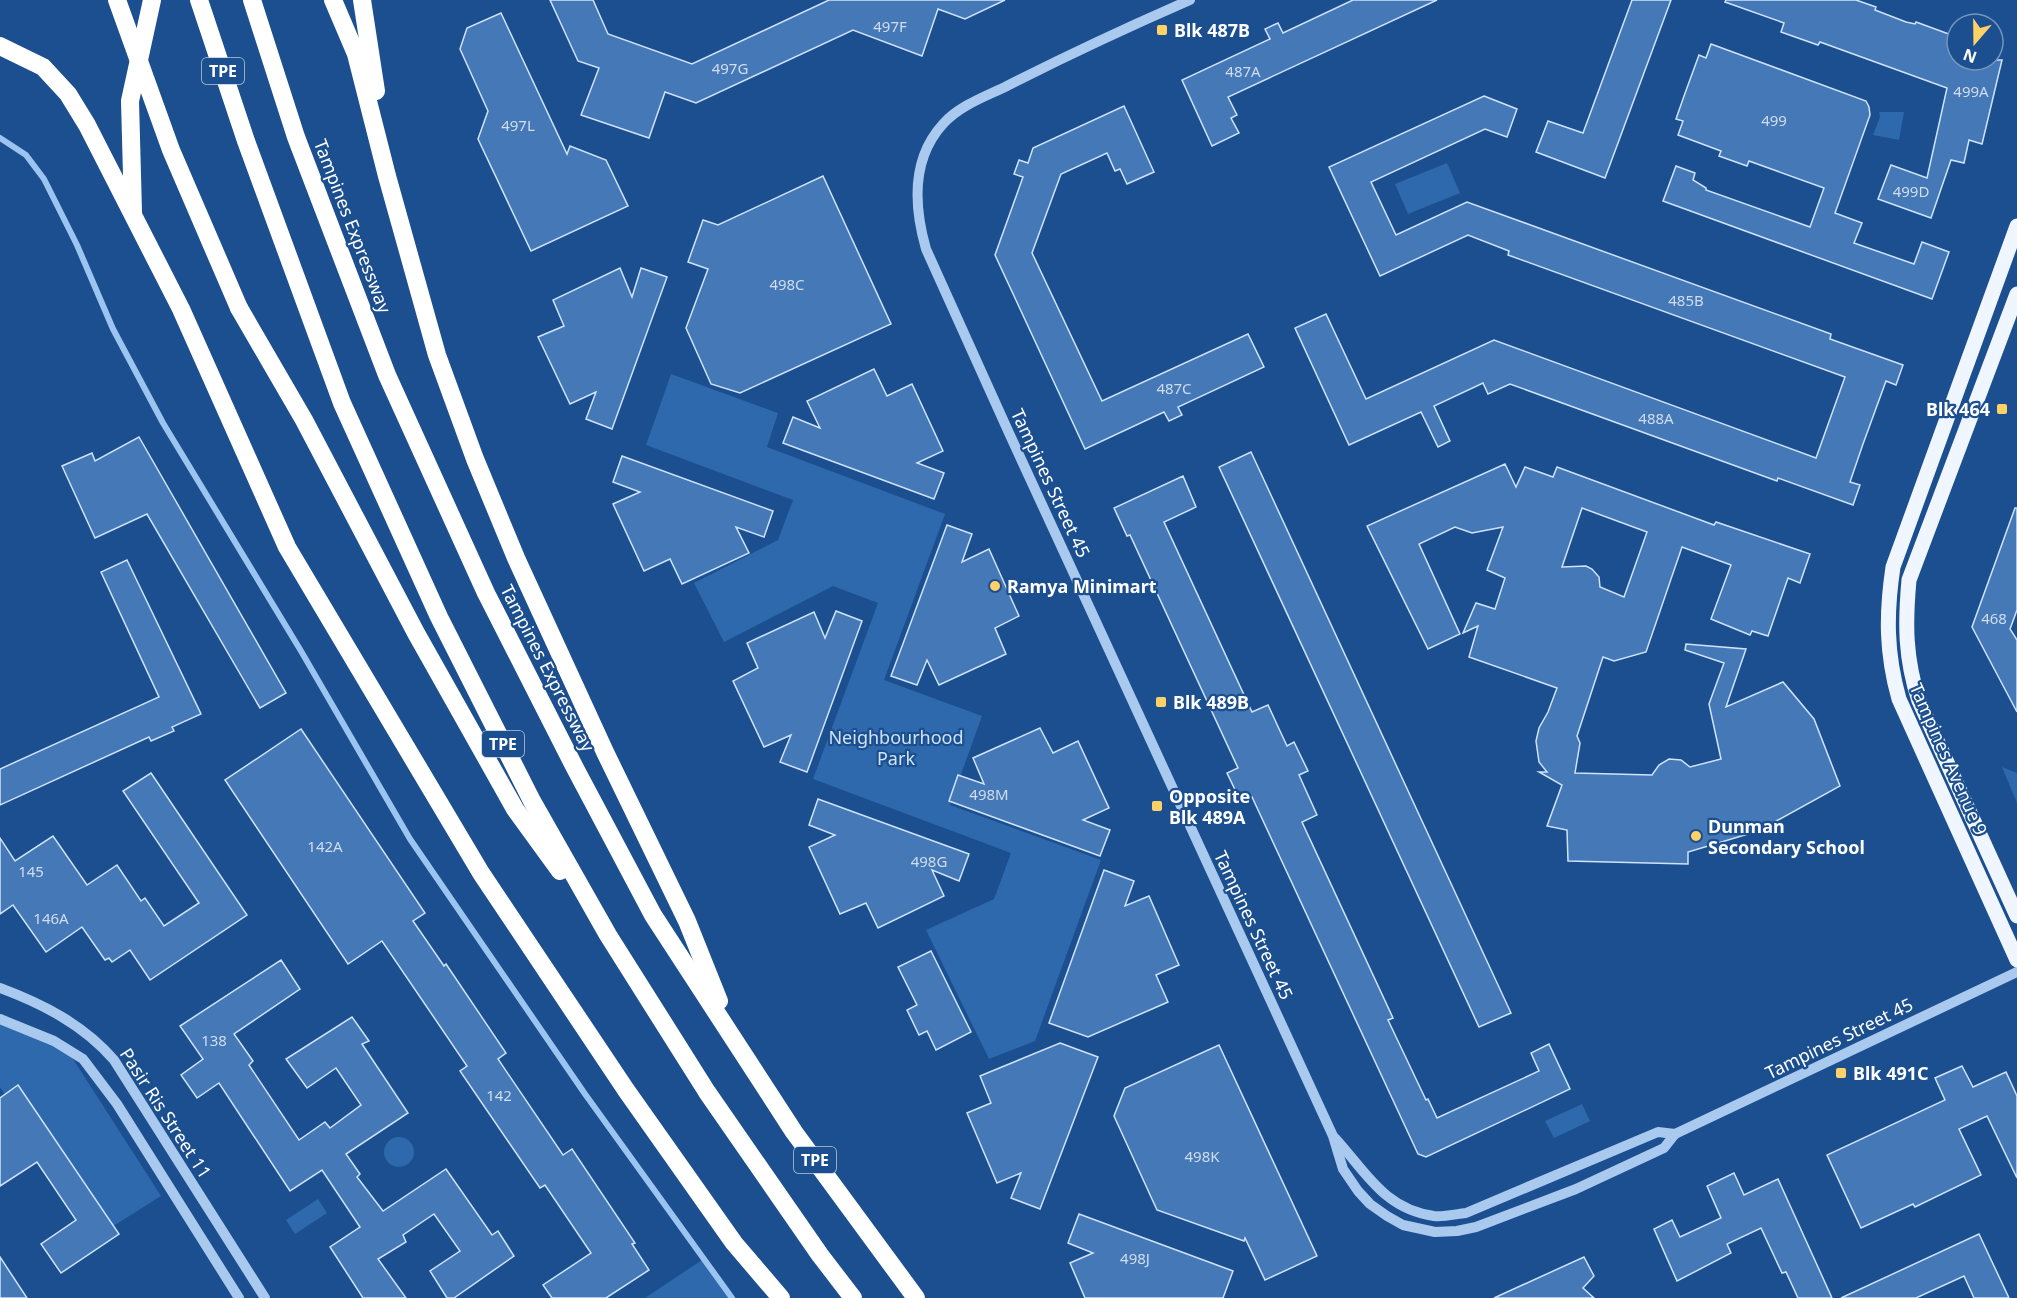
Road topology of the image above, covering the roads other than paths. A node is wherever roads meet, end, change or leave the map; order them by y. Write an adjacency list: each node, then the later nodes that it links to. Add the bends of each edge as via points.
1 (117, 0): 14 (highway, bridge, via 171,150 239,308 515,809)
2 (152, 0): 10 (highway, via 130,101)
3 (199, 0): 14 (highway, TPE, via 342,403 439,617 532,801)
4 (252, 0): 19 (highway, Tampines Expressway / TPE, via 296,137 387,375 486,592 653,915)
5 (333, 0): 9 (highway, via 356,54)
6 (362, 0): 9 (highway)
7 (1190, 0): 21 (street, Tampines Street 45, via 960,110 943,124 929,144 917,186 918,221 926,249 972,352)
8 (0, 46): 10 (highway, via 43,67 68,94)
9 (387, 176): 19 (highway, via 437,355 475,459 595,731 687,921)
10 (133, 217): 24 (highway, via 181,309 287,547 481,873 735,1243)
11 (2017, 226): 15 (main road, Tampines Avenue 9, via 1893,567 1887,635 1899,699)
12 (2017, 294): 13 (main road, Tampines Avenue 9, via 1909,580 1905,620 1909,666 1919,701)
13 (2017, 916)
14 (608, 935): 25 (highway, TPE, via 707,1092)
15 (2017, 960)
16 (2017, 972): 20 (street, Tampines Street 45)
17 (0, 988): 23 (street, Pasir Ris Street 11, via 56,1012 100,1044 114,1060)
18 (0, 1019): 22 (street, Pasir Ris Street 11, via 54,1041 83,1059 117,1104)
19 (734, 1038): 26 (highway, Tampines Expressway / TPE, via 794,1132)
20 (1676, 1134): 21 (street, Tampines Street 45, via 1658,1132 1466,1213 1436,1216 1407,1209 1378,1190); 21 (street, Tampines Street 45, via 1664,1149 1576,1189 1476,1227 1435,1232 1403,1225 1370,1204 1342,1169)
21 (1333, 1136)
22 (239, 1298)
23 (265, 1298)
24 (781, 1298)
25 (853, 1298)
26 (916, 1298)

